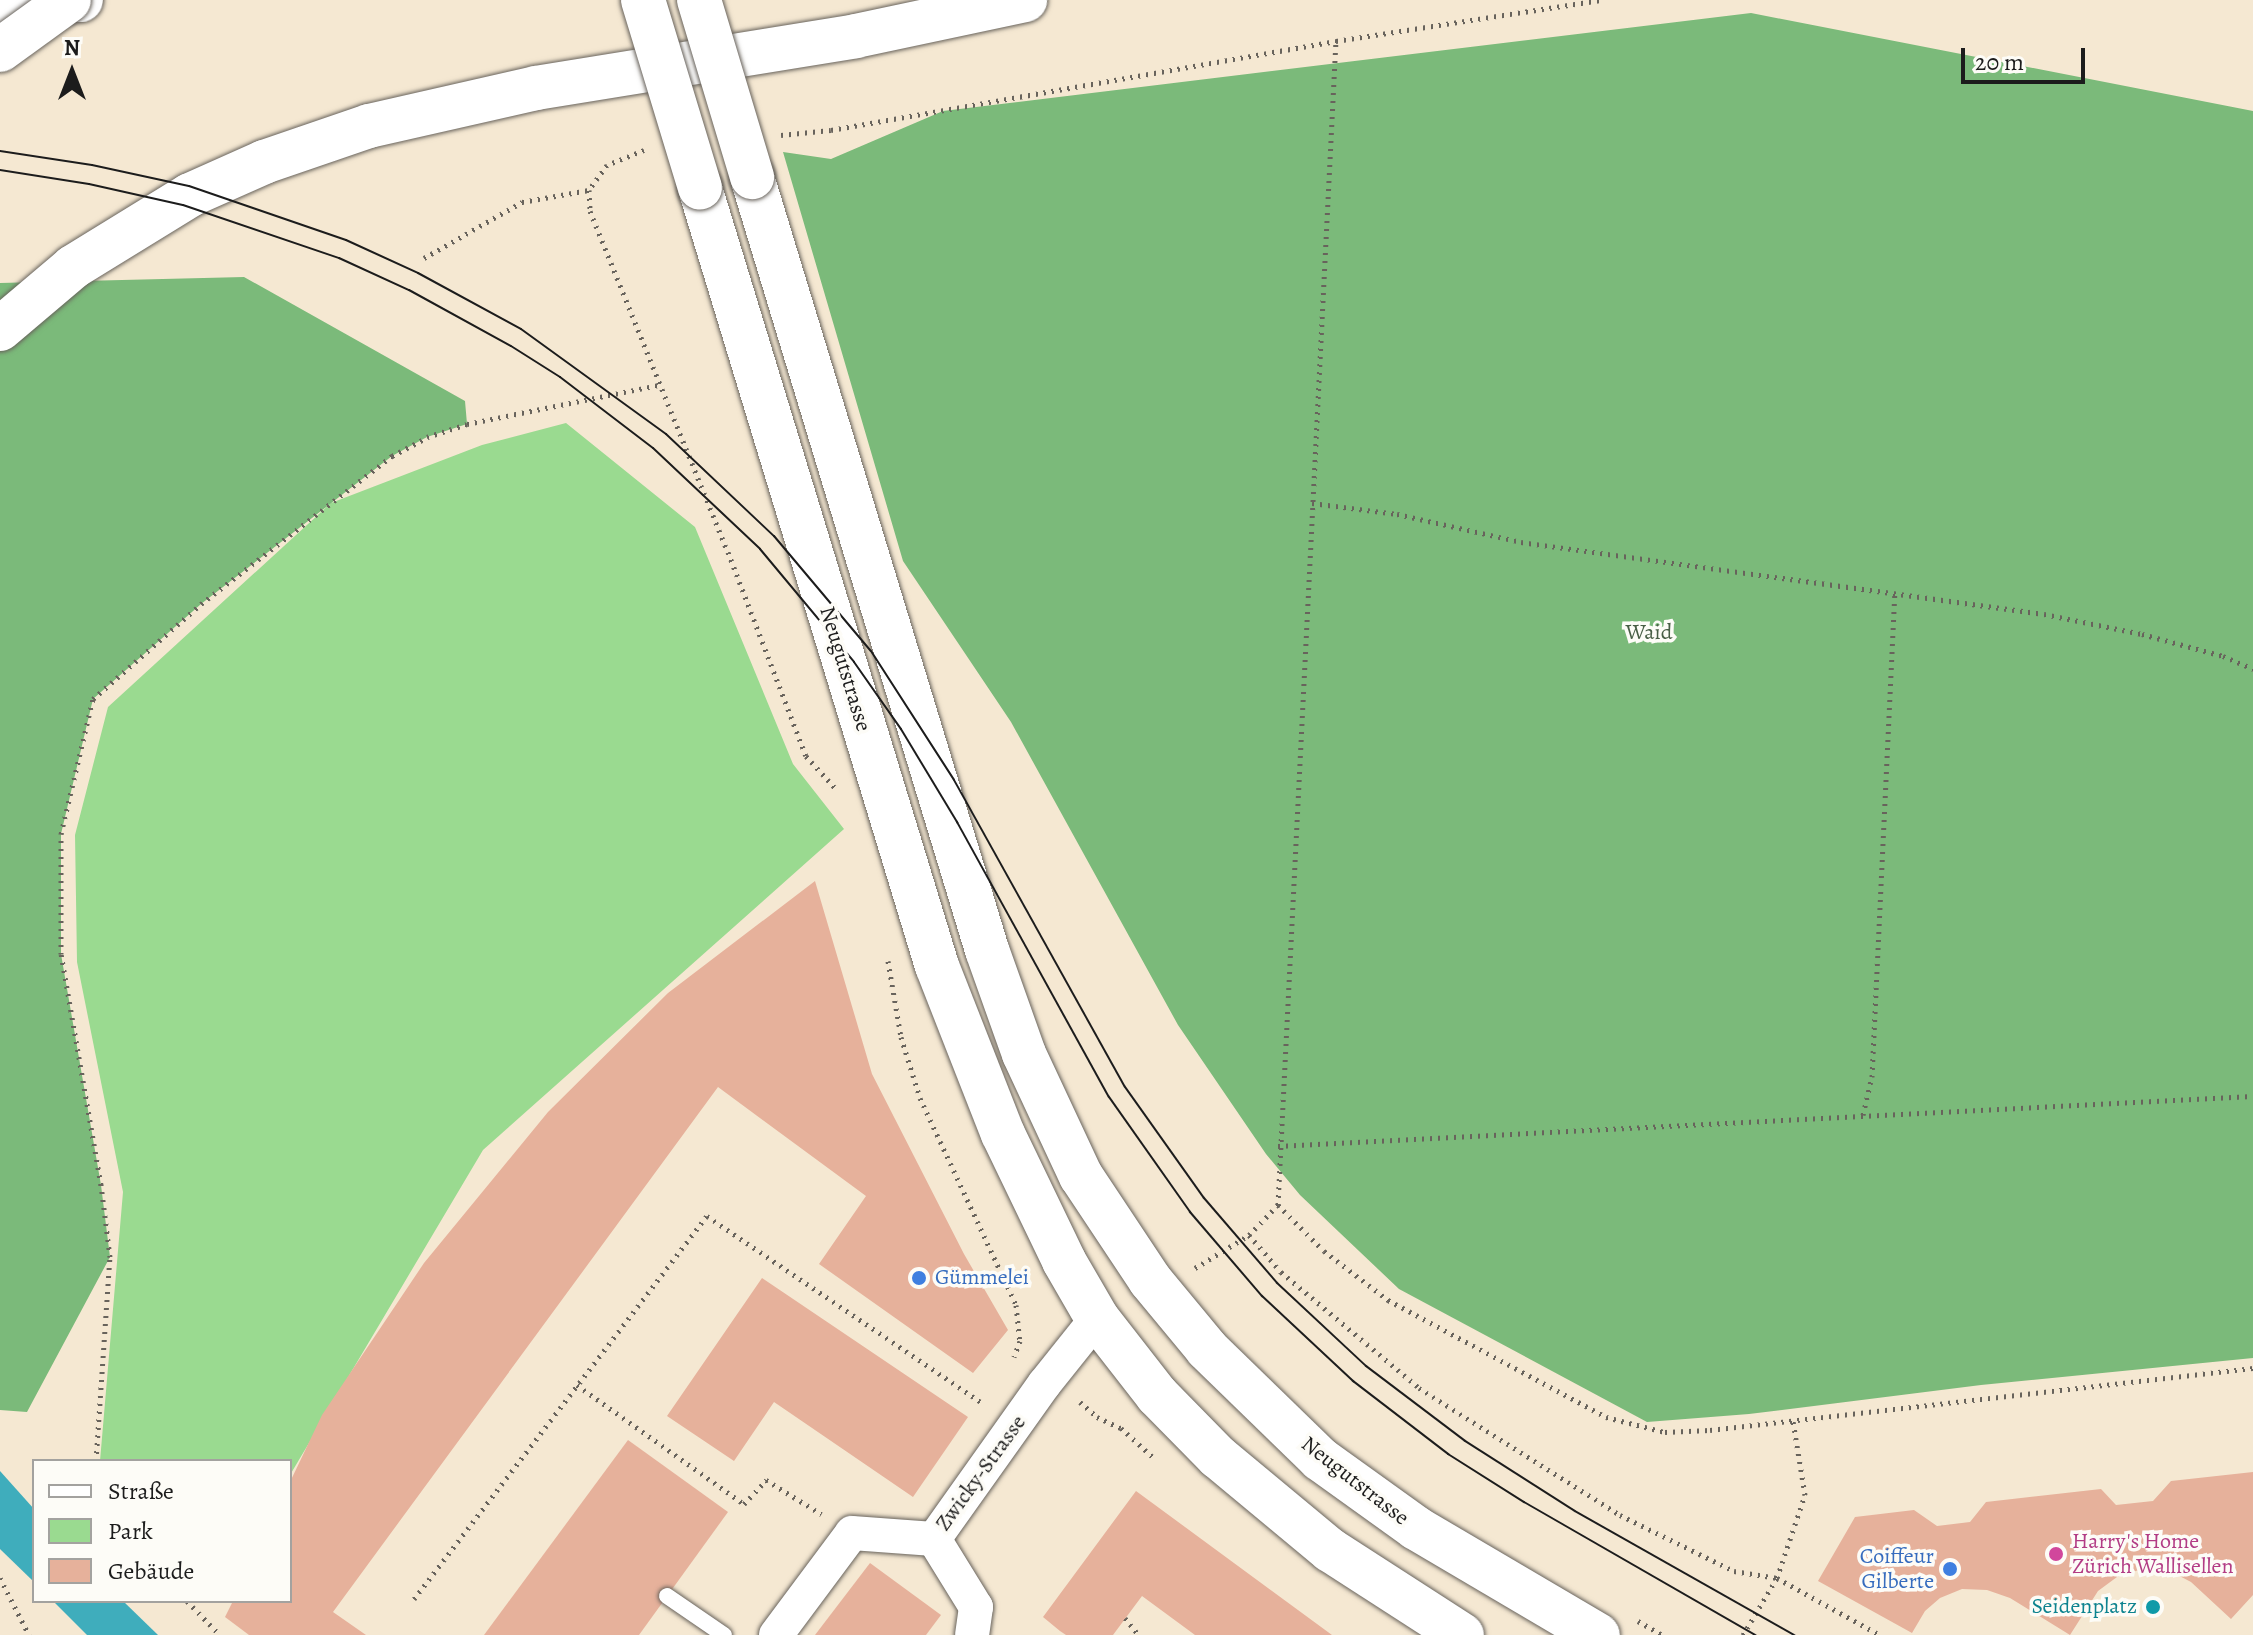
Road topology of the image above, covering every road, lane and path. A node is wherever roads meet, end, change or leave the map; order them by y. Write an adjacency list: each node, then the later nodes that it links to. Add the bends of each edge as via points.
1 (69, 0): 9 (main road, bridge)
2 (81, 0): 7 (main road)
3 (643, 0): 19 (main road, Neugutstrasse, bridge)
4 (699, 0): 26 (main road, Neugutstrasse, bridge, via 932,780 1024,1054 1081,1176)
5 (1025, 0): 14 (main road, via 856,36 536,88 355,130 190,195 73,267)
6 (1601, 0): 8 (path)
7 (0, 5)
8 (1336, 41): 10 (path, via 831,130); 16 (path)
9 (0, 50)
10 (770, 136)
11 (648, 148): 12 (path, via 607,165)
12 (589, 190): 13 (path, via 522,202); 15 (path, via 590,211)
13 (424, 258)
14 (0, 329)
15 (658, 385): 19 (path, via 806,756 834,789); 33 (path, via 467,424 392,456 201,604 93,699 61,834 61,954 110,1257)
16 (1312, 503): 17 (path, via 1397,514 1521,542); 23 (path)
17 (1895, 593): 18 (path, via 2128,631); 22 (path, via 1872,1077)
18 (2253, 669)
19 (889, 814): 27 (main road, Neugutstrasse, via 937,966 1003,1134)
20 (889, 955): 28 (path, via 901,1037 920,1098 1016,1305)
21 (2253, 1096): 22 (path)
22 (1863, 1115): 23 (path)
23 (1278, 1146): 24 (path)
24 (1278, 1205): 25 (path); 32 (path, via 1324,1251 1388,1300 1606,1417 1665,1432)
25 (1249, 1235): 26 (path, via 1184,1275); 37 (path, via 1281,1272 1419,1388 1620,1515 1734,1571)
26 (1150, 1280): 27 (main road); 42 (main road, Neugutstrasse, via 1207,1349 1320,1459 1416,1528)
27 (1097, 1318): 35 (street, Zwicky-Strasse); 49 (main road, Neugutstrasse, via 1157,1395 1279,1511)
28 (1020, 1341)
29 (2253, 1368): 32 (path)
30 (577, 1385): 31 (path, via 707,1216); 34 (path, via 744,1504 766,1480); 39 (path)
31 (985, 1405)
32 (1793, 1421): 37 (path, via 1805,1495)
33 (96, 1459)
34 (852, 1533): 35 (street, Zwicky-Strasse); 46 (street)
35 (934, 1539): 47 (street, via 976,1607)
36 (0, 1578): 43 (path)
37 (1777, 1578): 51 (path); 52 (path)
38 (667, 1596): 45 (lane)
39 (414, 1599)
40 (189, 1603): 44 (path)
41 (1125, 1618): 48 (path)
42 (1616, 1627): 50 (path)
43 (29, 1635)
44 (220, 1635)
45 (724, 1635)
46 (776, 1635)
47 (972, 1635)
48 (1139, 1635)
49 (1462, 1635)
50 (1662, 1635)
51 (1743, 1635)
52 (1880, 1635)

